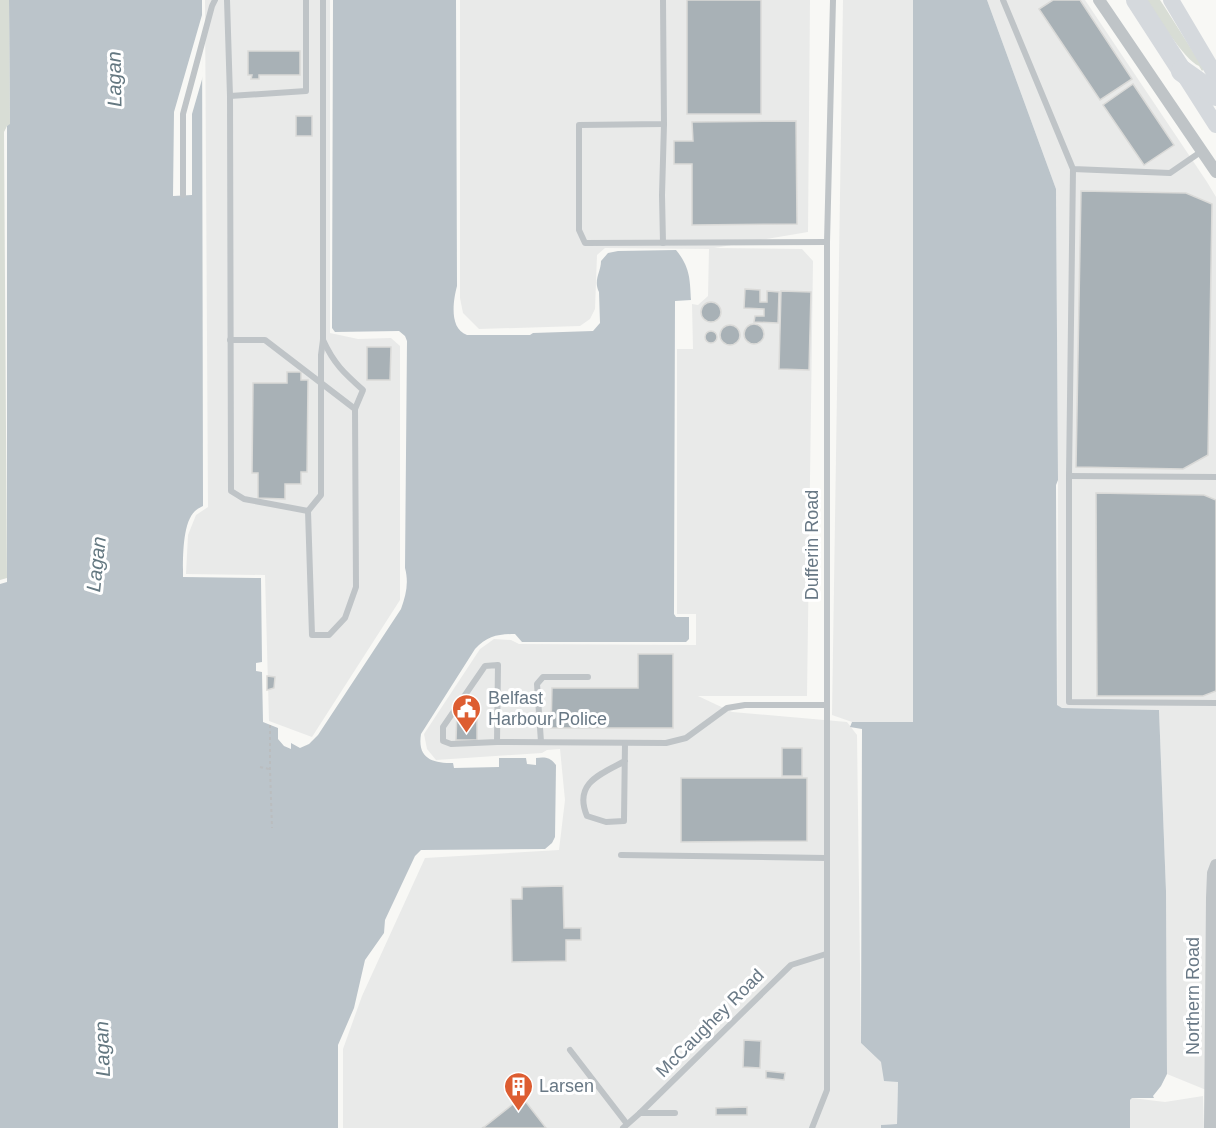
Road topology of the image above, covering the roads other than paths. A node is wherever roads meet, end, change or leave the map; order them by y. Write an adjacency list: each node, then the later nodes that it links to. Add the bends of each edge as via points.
1 (215, 0): 20 (lane, via 183,114)
2 (227, 0): 14 (lane)
3 (306, 0): 14 (lane, via 306,91)
4 (323, 0): 24 (lane)
5 (663, 0): 15 (lane)
6 (833, 0): 21 (lane, Dufferin Road)
7 (1003, 0): 18 (lane)
8 (1099, 0): 17 (street)
9 (1136, 0): 11 (main road)
10 (1171, 0): 12 (street)
11 (1182, 71): 13 (highway); 16 (street)
12 (1216, 76)
13 (1216, 95)
14 (230, 96): 23 (lane)
15 (664, 124): 22 (lane); 22 (lane, via 579,125 579,230 585,243)
16 (1216, 125)
17 (1202, 151): 18 (lane, via 1170,173); 19 (street)
18 (1073, 169): 27 (lane)
19 (1216, 172)
20 (183, 195)
21 (827, 242): 22 (lane); 32 (lane, Dufferin Road)
22 (663, 243)
23 (230, 340): 25 (lane, via 265,340); 29 (lane, via 231,491 244,499)
24 (323, 340): 25 (lane); 26 (lane, via 338,367 363,390)
25 (322, 385): 26 (lane); 29 (lane, via 321,495)
26 (355, 409): 29 (lane, via 356,587 345,618 328,636 312,635)
27 (1069, 476): 28 (lane); 31 (lane, via 1069,702)
28 (1216, 477)
29 (308, 511)
30 (588, 677): 34 (lane, via 543,677 537,684)
31 (1216, 703)
32 (827, 705): 35 (lane, via 726,708 686,738); 38 (lane, Dufferin Road)
33 (497, 742): 33 (lane, via 498,665 485,666 444,727 442,741); 34 (lane)
34 (541, 742): 35 (lane)
35 (625, 742): 36 (lane)
36 (625, 761): 36 (lane, via 624,821 606,822 587,816 587,785 598,774)
37 (621, 855): 38 (lane)
38 (826, 858): 40 (lane, Dufferin Road)
39 (1216, 865): 46 (street, Northern Road)
40 (826, 954): 42 (lane, McCaughey Road, via 791,965); 45 (lane, Dufferin Road, via 827,1090)
41 (570, 1050): 44 (lane)
42 (640, 1113): 43 (lane); 44 (lane, McCaughey Road)
43 (675, 1113)
44 (625, 1126)
45 (812, 1128)
46 (1210, 1128)

